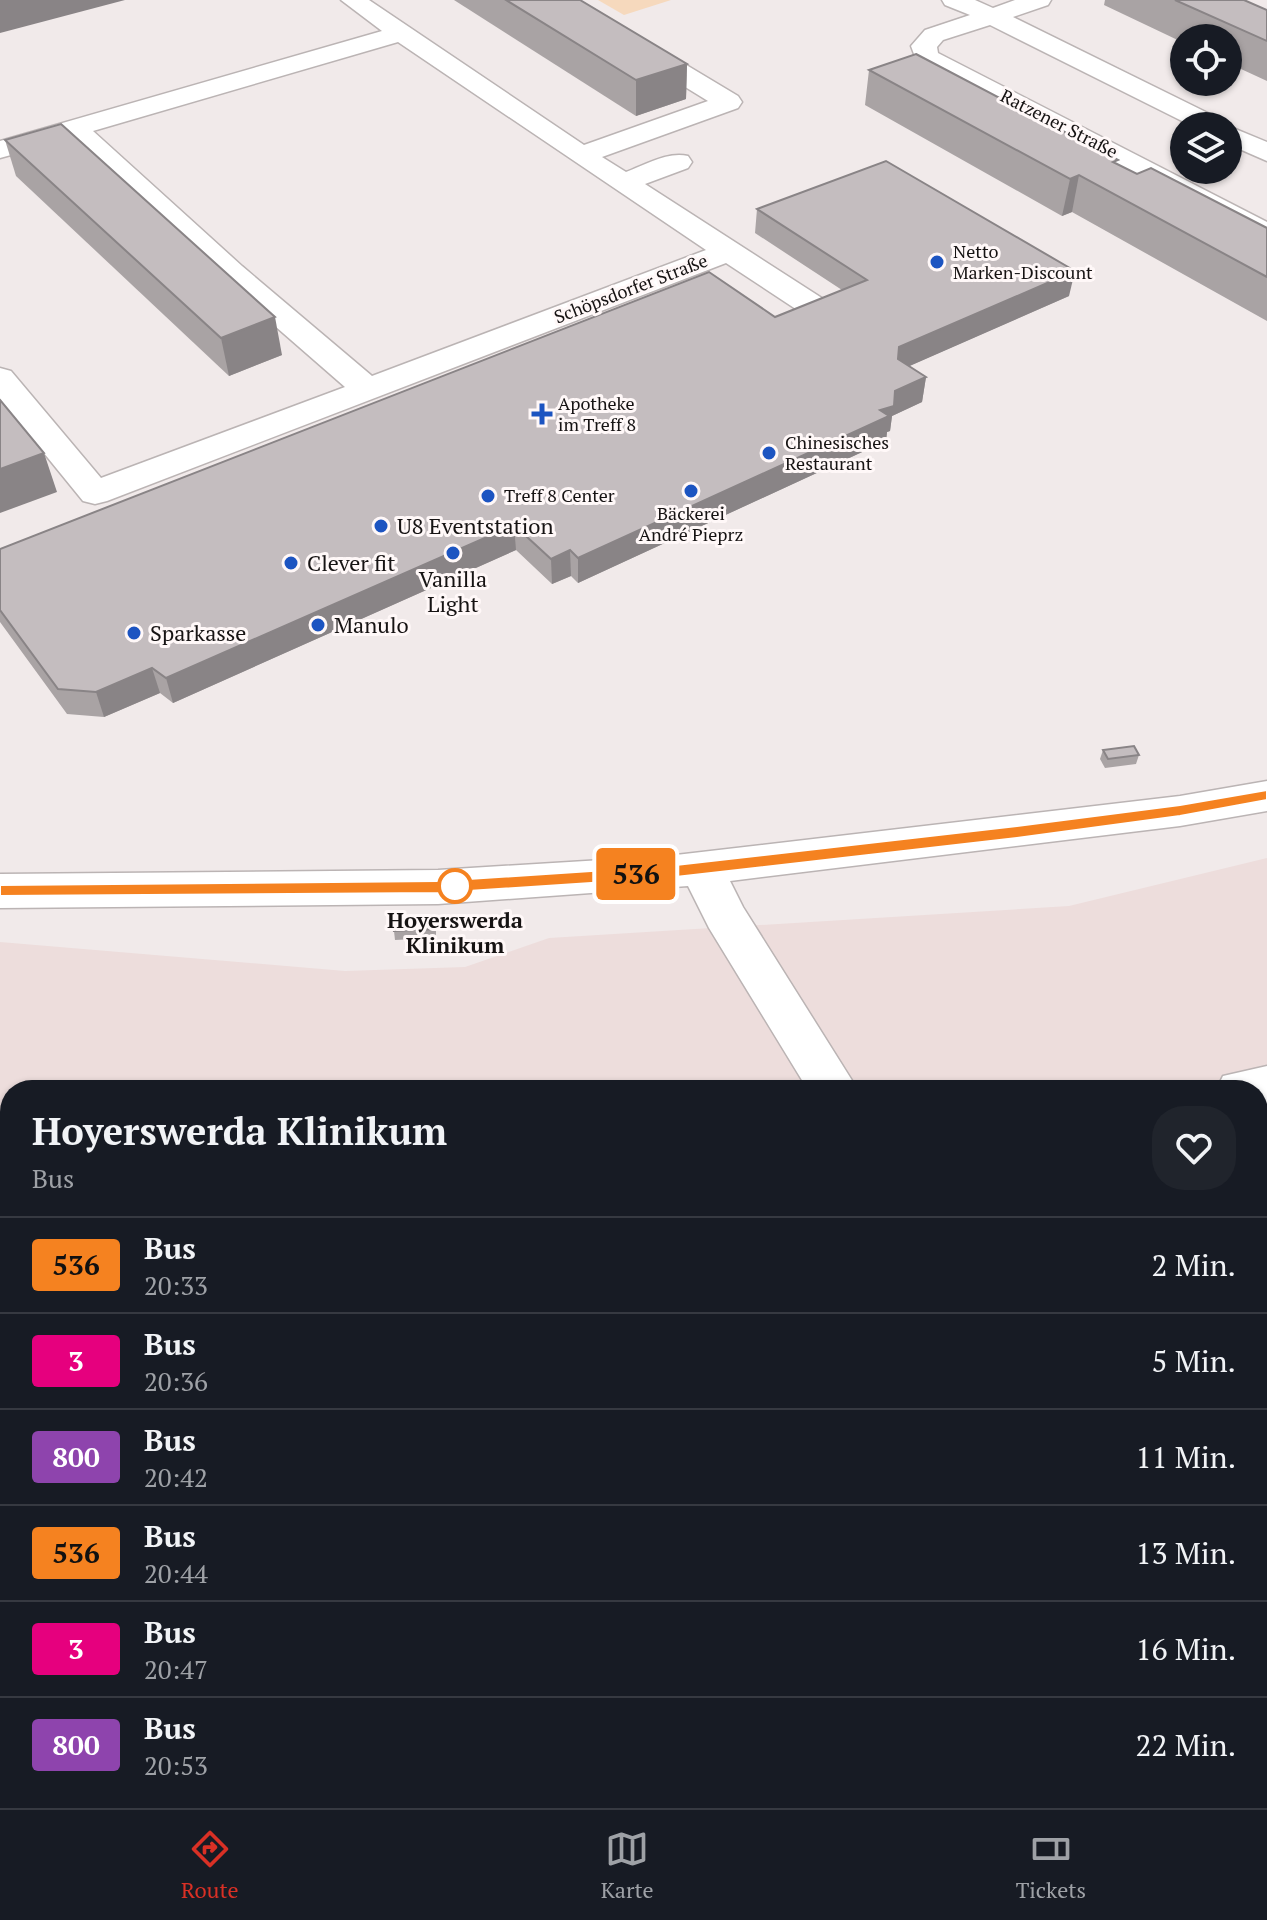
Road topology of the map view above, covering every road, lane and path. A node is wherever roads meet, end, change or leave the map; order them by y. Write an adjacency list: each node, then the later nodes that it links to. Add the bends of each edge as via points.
1 (353, 0): 6 (street, Schöpsdorfer Straße)
2 (561, 0): 12 (street, via 729,102)
3 (954, 0): 5 (street)
4 (1039, 0): 5 (street, Ratzener Straße)
5 (992, 16): 7 (street); 15 (street, Ratzener Straße, via 934,35 924,46 926,57)
6 (402, 33): 8 (street); 12 (street, Schöpsdorfer Straße)
7 (1185, 112)
8 (73, 128): 10 (street); 19 (street)
9 (1242, 141): 11 (street)
10 (0, 150)
11 (1267, 153)
12 (581, 155): 14 (street, Schöpsdorfer Straße)
13 (678, 162): 14 (street)
14 (623, 183): 16 (street, Schöpsdorfer Straße)
15 (1267, 233)
16 (729, 252): 17 (street); 19 (street, Schöpsdorfer Straße)
17 (831, 318)
18 (0, 378): 19 (street, Schöpsdorfer Straße, via 95,493)
19 (367, 389)
20 (1267, 796): 21 (street)
21 (702, 869): 22 (street, via 438,887); 23 (street, via 725,916)
22 (0, 891)
23 (828, 1080)

